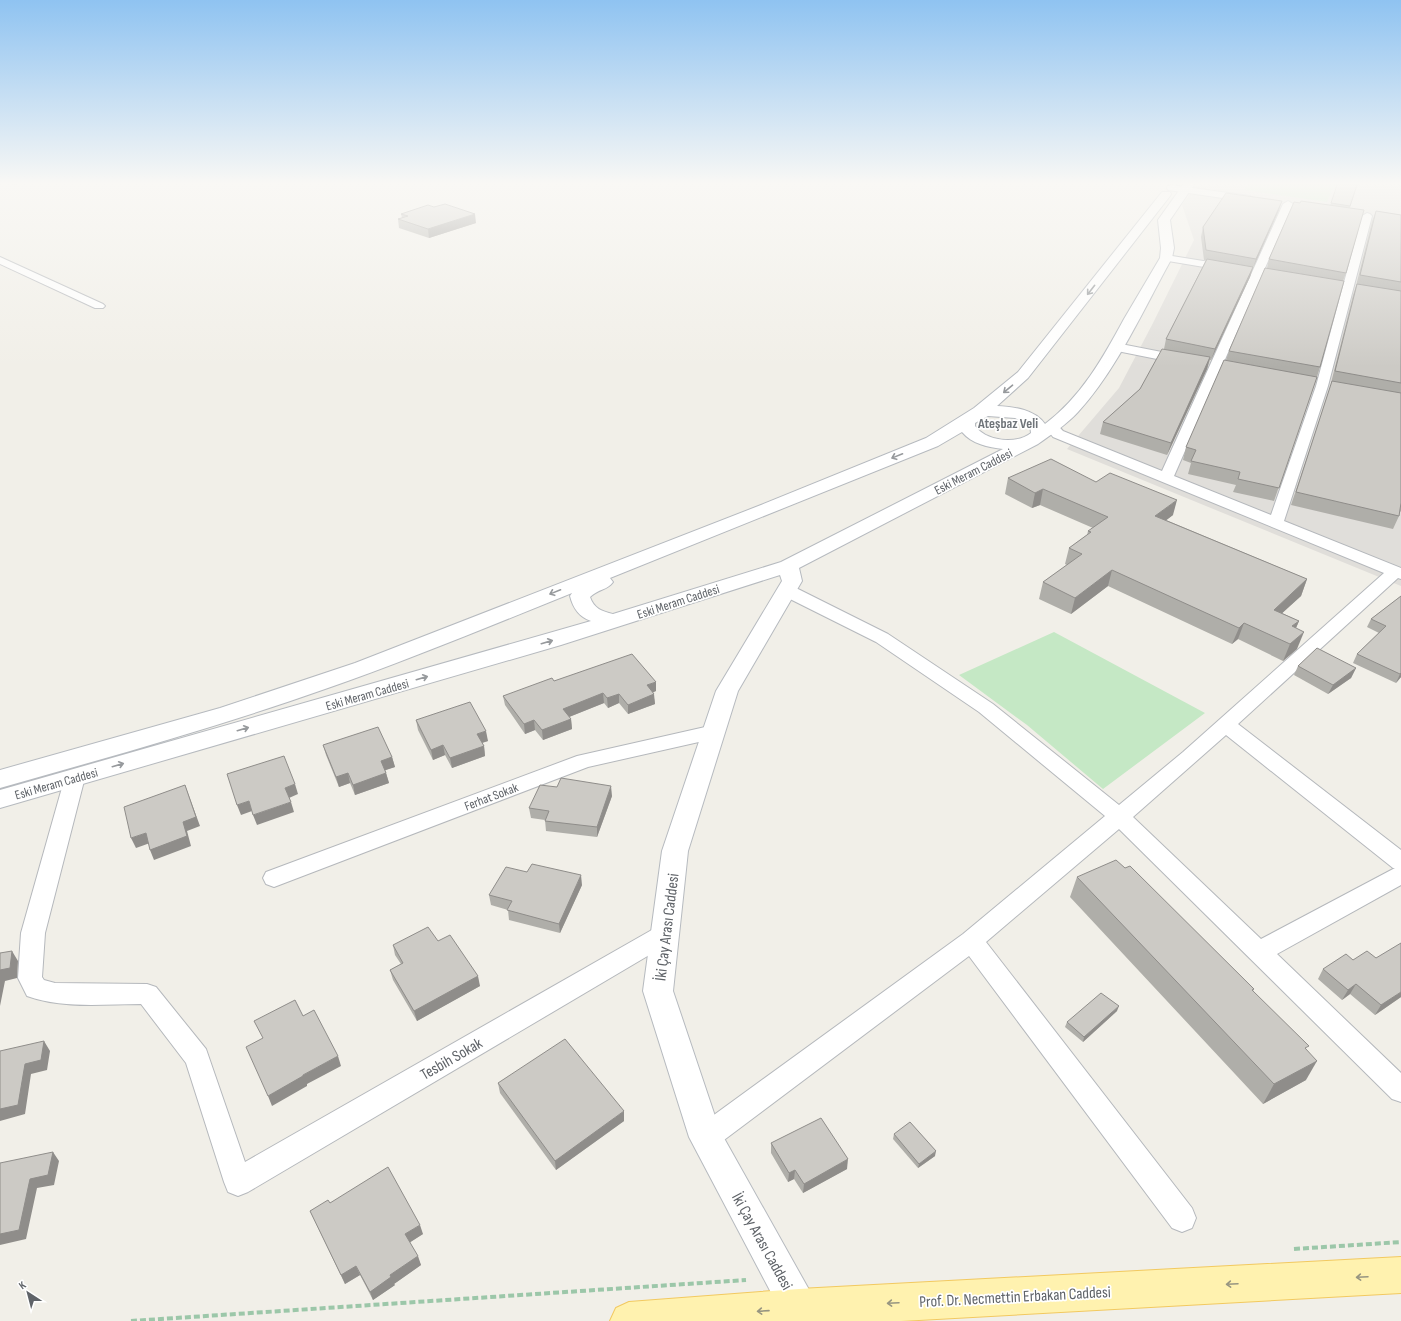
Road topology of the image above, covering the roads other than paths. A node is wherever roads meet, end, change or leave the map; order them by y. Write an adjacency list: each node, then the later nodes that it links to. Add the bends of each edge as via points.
1 (1133, 244): 17 (street, Eski Meram Caddesi, one-way to 17, via 1035,362 1009,389 954,431)
2 (1168, 244): 5 (street, Eski Meram Caddesi)
3 (1271, 244): 10 (street)
4 (1359, 244): 13 (street)
5 (1166, 258): 7 (street); 9 (street, Eski Meram Caddesi)
6 (0, 260): 8 (street)
7 (1235, 270)
8 (99, 306)
9 (1116, 347): 10 (street); 15 (street, Eski Meram Caddesi, via 1088,391)
10 (1216, 366): 11 (street); 16 (street)
11 (1232, 369)
12 (1307, 383): 13 (street)
13 (1322, 386): 14 (street); 18 (street)
14 (1337, 389)
15 (1052, 427): 16 (street, via 1058,434); 20 (street, Eski Meram Caddesi, via 1041,436)
16 (1166, 478): 18 (street)
17 (768, 509): 21 (street, via 727,533 588,587 580,596 583,606 592,615); 25 (street, Eski Meram Caddesi, one-way to 25, via 306,689 182,728)
18 (1276, 523): 19 (street)
19 (1398, 573): 22 (street)
20 (787, 578): 21 (street, Eski Meram Caddesi); 23 (street, İki Çay Arası Caddesi, via 727,691); 27 (street, via 986,708)
21 (616, 621): 24 (street, Eski Meram Caddesi, one-way to 21)
22 (1226, 725): 27 (street); 28 (street)
23 (714, 732): 30 (street, Ferhat Sokak, via 584,761); 31 (street, İki Çay Arası Caddesi, via 675,851)
24 (74, 778): 26 (street, Eski Meram Caddesi); 31 (street, Tesbih Sokak, via 33,933 30,978 36,989 55,994 147,994 197,1057 238,1182)
25 (0, 779)
26 (0, 798)
27 (1120, 817): 32 (street); 33 (street)
28 (1401, 862)
29 (1401, 875): 33 (street)
30 (274, 878)
31 (665, 934): 35 (street, İki Çay Arası Caddesi, via 658,991)
32 (971, 941): 35 (street); 36 (street)
33 (1259, 952): 34 (street)
34 (1401, 1090)
35 (706, 1137): 38 (street, İki Çay Arası Caddesi)
36 (1182, 1218)
37 (1401, 1275): 38 (main road, Prof. Dr. Necmettin Erbakan Caddesi, one-way to 38)
38 (799, 1308): 39 (main road, Prof. Dr. Necmettin Erbakan Caddesi, one-way to 39)
39 (629, 1321)

